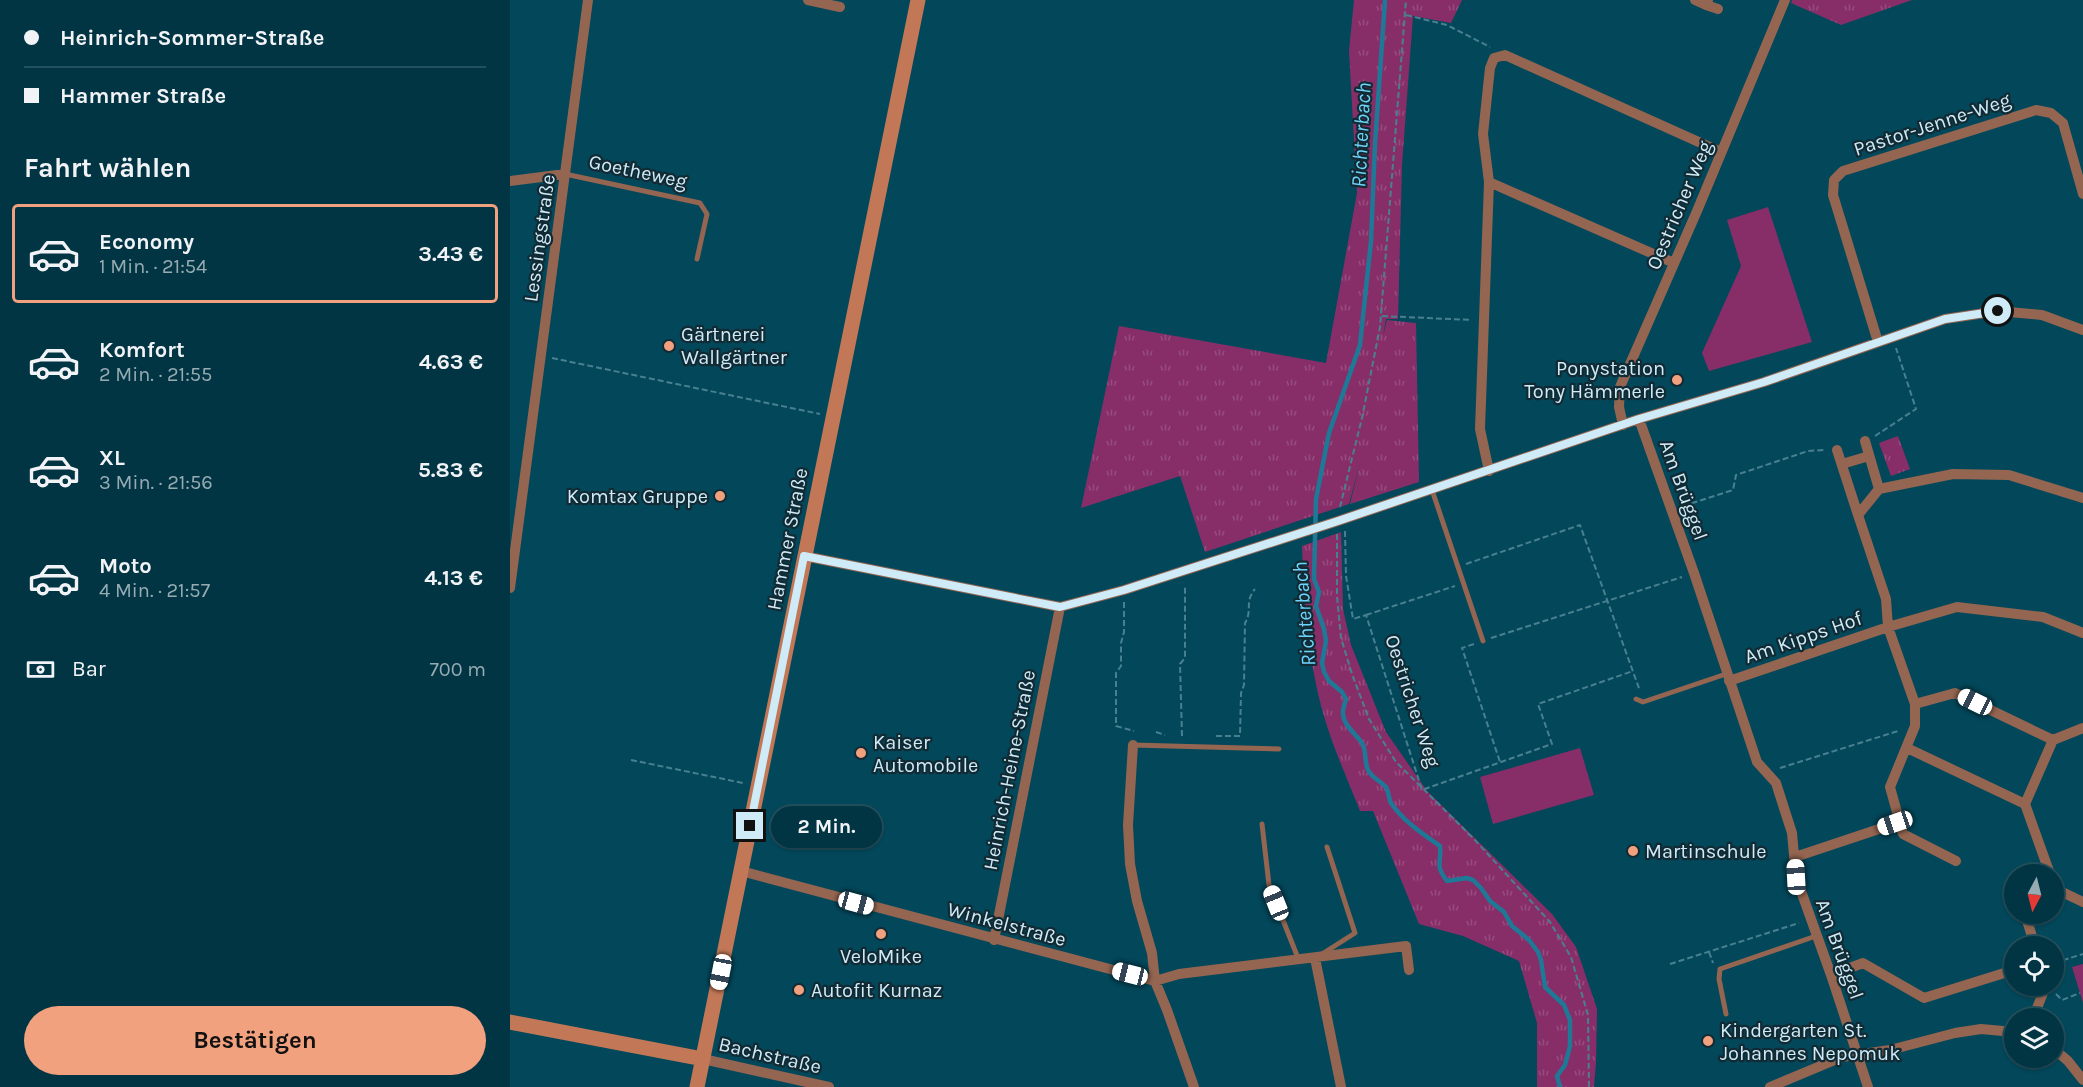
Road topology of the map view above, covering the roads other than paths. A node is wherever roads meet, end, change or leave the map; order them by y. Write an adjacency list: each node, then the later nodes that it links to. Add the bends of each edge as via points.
1 (588, 0): 10 (street, Lessingstraße)
2 (808, 0): 7 (street)
3 (918, 0): 29 (main road, Hammer Straße)
4 (1695, 0): 6 (street)
5 (1785, 0): 9 (street, Oestricher Weg)
6 (1707, 2): 8 (street)
7 (840, 7)
8 (1718, 9)
9 (1721, 152): 12 (street, via 1505,55 1494,58 1490,68 1483,134); 15 (street, Oestricher Weg)
10 (565, 174): 11 (street, Goetheweg); 14 (lane, Goetheweg, via 700,202 707,214); 30 (street, Lessingstraße)
11 (510, 181)
12 (1489, 182): 15 (street); 24 (street, via 1480,429)
13 (2083, 194): 17 (street, Pastor-Jenne-Weg, via 2063,123 2051,113 2036,110 1843,171 1834,180 1833,195)
14 (698, 259)
15 (1674, 263): 19 (street, Oestricher Weg, via 1620,387 1618,407)
16 (2083, 329): 17 (street, via 2042,315 1998,311 1945,319)
17 (1878, 342): 18 (street, via 1764,382)
18 (1639, 419): 19 (street); 35 (street, Am Brüggel)
19 (1623, 425): 24 (street)
20 (1865, 441): 22 (street)
21 (1837, 450): 23 (street, Am Kipps Hof)
22 (1869, 456): 23 (street); 25 (street)
23 (1842, 465): 28 (street, Am Kipps Hof)
24 (1489, 471): 26 (street)
25 (1879, 489): 27 (street, via 1953,474 2009,475); 28 (street)
26 (1432, 490): 31 (street); 34 (lane)
27 (2083, 498)
28 (1858, 515): 32 (street, Am Kipps Hof, via 1886,599)
29 (804, 556): 31 (street); 50 (main road, Hammer Straße)
30 (510, 588)
31 (1060, 607): 54 (street, Heinrich-Heine-Straße)
32 (1888, 627): 33 (street, Am Kipps Hof, via 1957,607 2043,617); 35 (street, Am Kipps Hof); 37 (street)
33 (2083, 633)
34 (1483, 641)
35 (1728, 677): 36 (lane, via 1643,702); 47 (street, Am Brüggel, via 1756,762 1776,783 1792,833)
36 (1636, 699)
37 (1915, 704): 39 (street, via 1955,693); 41 (street, via 1915,726)
38 (2083, 728): 39 (street)
39 (2053, 740): 43 (street)
40 (1133, 745): 42 (lane); 60 (street, via 1130,864 1152,952)
41 (1907, 748): 43 (street); 44 (street, via 1890,787)
42 (1279, 749)
43 (2025, 804): 49 (street)
44 (1900, 822): 47 (street); 48 (street, via 1903,834)
45 (1262, 824): 56 (lane, via 1269,885)
46 (1327, 846): 55 (lane, via 1355,933)
47 (1795, 857): 53 (street, Am Brüggel, via 1796,877)
48 (1956, 861)
49 (2046, 864)
50 (741, 872): 54 (street, Winkelstraße); 66 (main road, Hammer Straße)
51 (2064, 893): 52 (street)
52 (2083, 902)
53 (1816, 936): 59 (street, Am Brüggel); 61 (lane, via 1720,969)
54 (994, 940): 60 (street, Winkelstraße)
55 (1315, 957): 56 (street); 57 (street, via 1406,946); 71 (street)
56 (1298, 958): 60 (street, via 1179,974)
57 (1408, 970)
58 (2004, 973): 59 (street, via 1924,998 1863,963)
59 (1831, 975): 64 (street, Am Brüggel)
60 (1155, 981): 70 (street)
61 (1726, 1014)
62 (510, 1022): 66 (main road)
63 (2004, 1031): 64 (street, via 1981,1029)
64 (1857, 1054): 72 (street, via 1842,1056); 73 (street, Am Brüggel)
65 (2064, 1058): 67 (street)
66 (703, 1059): 68 (main road, Hammer Straße); 69 (street, Bachstraße)
67 (2083, 1080)
68 (697, 1087)
69 (829, 1087)
70 (1194, 1087)
71 (1341, 1087)
72 (1770, 1087)
73 (1868, 1087)

